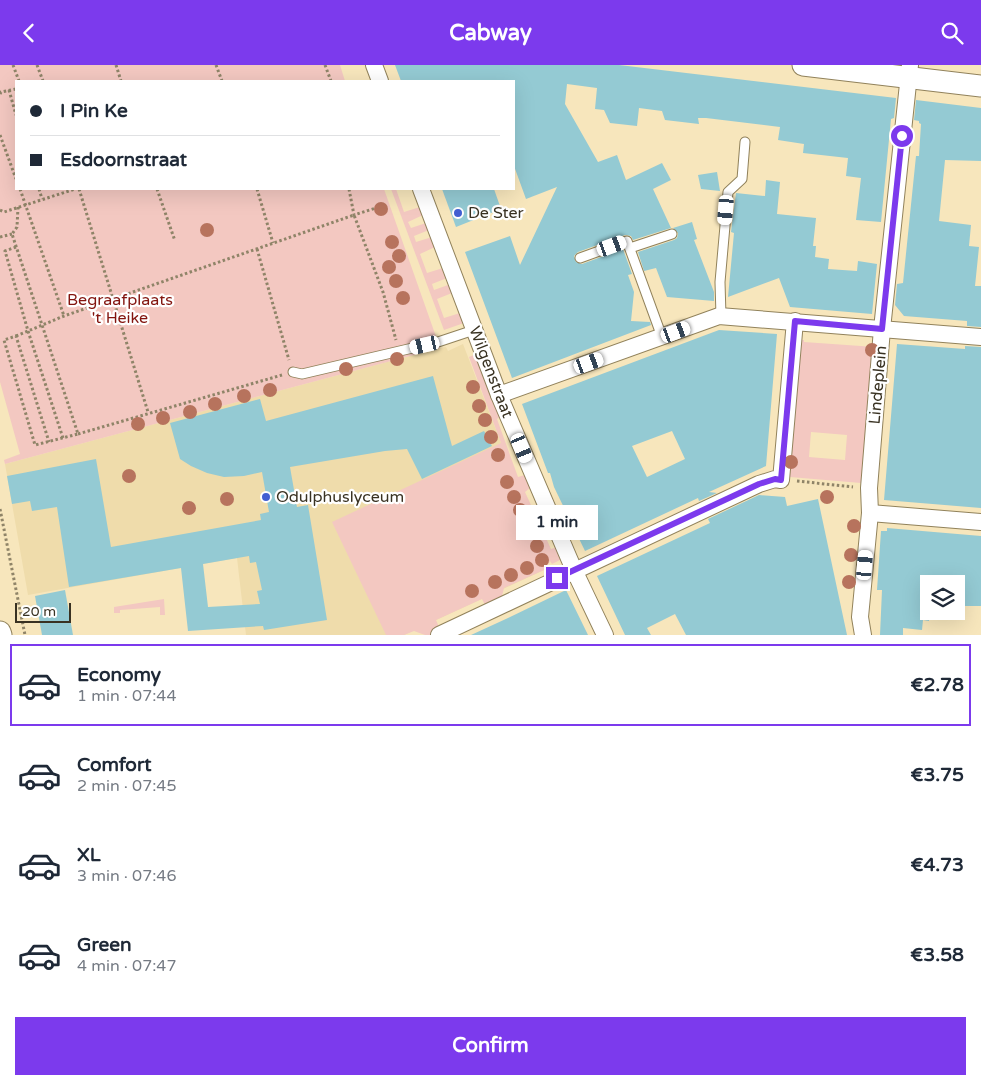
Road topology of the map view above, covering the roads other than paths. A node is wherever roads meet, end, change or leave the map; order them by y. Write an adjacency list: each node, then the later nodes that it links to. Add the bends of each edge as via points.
1 (374, 65): 4 (street)
2 (803, 65): 3 (street)
3 (909, 71): 5 (street); 13 (street)
4 (380, 80)
5 (981, 86)
6 (745, 142): 11 (lane, via 742,179 728,191)
7 (421, 190): 14 (street, Wilgenstraat)
8 (672, 234): 9 (lane)
9 (630, 248): 10 (lane, via 628,241); 15 (lane)
10 (580, 258)
11 (720, 316): 12 (street, Lindeplein); 15 (street)
12 (795, 321): 13 (street, Lindeplein); 21 (street, via 781,480 759,484)
13 (882, 329): 16 (street); 19 (street, Lindeplein, via 869,488)
14 (474, 330): 17 (lane, via 438,342 302,374); 18 (street, Wilgenstraat)
15 (662, 337): 18 (street)
16 (981, 337)
17 (293, 372)
18 (499, 395): 21 (street, Wilgenstraat)
19 (870, 513): 20 (street); 24 (street, Lindeplein, via 860,617)
20 (981, 522)
21 (574, 570): 22 (street); 23 (street, Wilgenstraat)
22 (439, 635)
23 (606, 635)
24 (863, 635)

